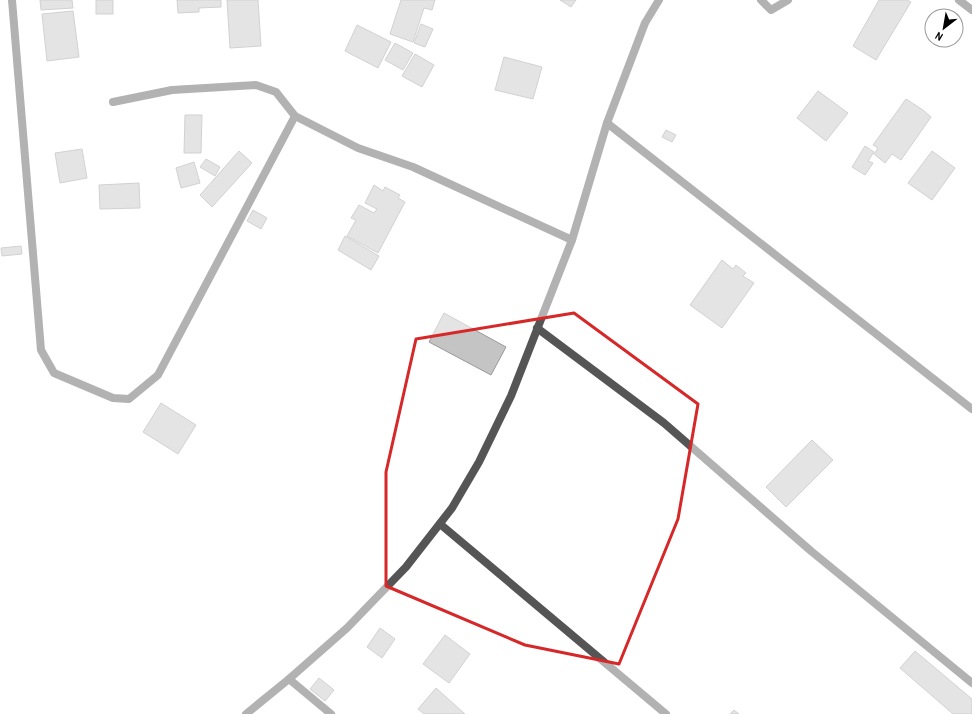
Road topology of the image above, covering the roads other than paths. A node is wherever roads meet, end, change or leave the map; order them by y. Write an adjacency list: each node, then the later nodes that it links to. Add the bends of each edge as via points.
1 (12, 0): 8 (street, via 41,350 54,374 114,398 129,399 158,375)
2 (659, 0): 9 (street, via 645,23)
3 (761, 0): 4 (street, via 771,10)
4 (788, 0)
5 (959, 0): 6 (street)
6 (972, 10)
7 (113, 102): 8 (street, via 172,90 256,85 276,92)
8 (296, 116): 10 (street, via 358,148 413,167)
9 (607, 123): 10 (street); 12 (street)
10 (572, 240): 11 (street)
11 (538, 328): 13 (street, via 511,396 479,462); 15 (street, via 664,423 811,551)
12 (972, 409)
13 (440, 524): 14 (street, via 406,567 358,617); 18 (street)
14 (290, 679): 16 (street); 17 (street)
15 (972, 683)
16 (246, 714)
17 (331, 714)
18 (666, 714)

